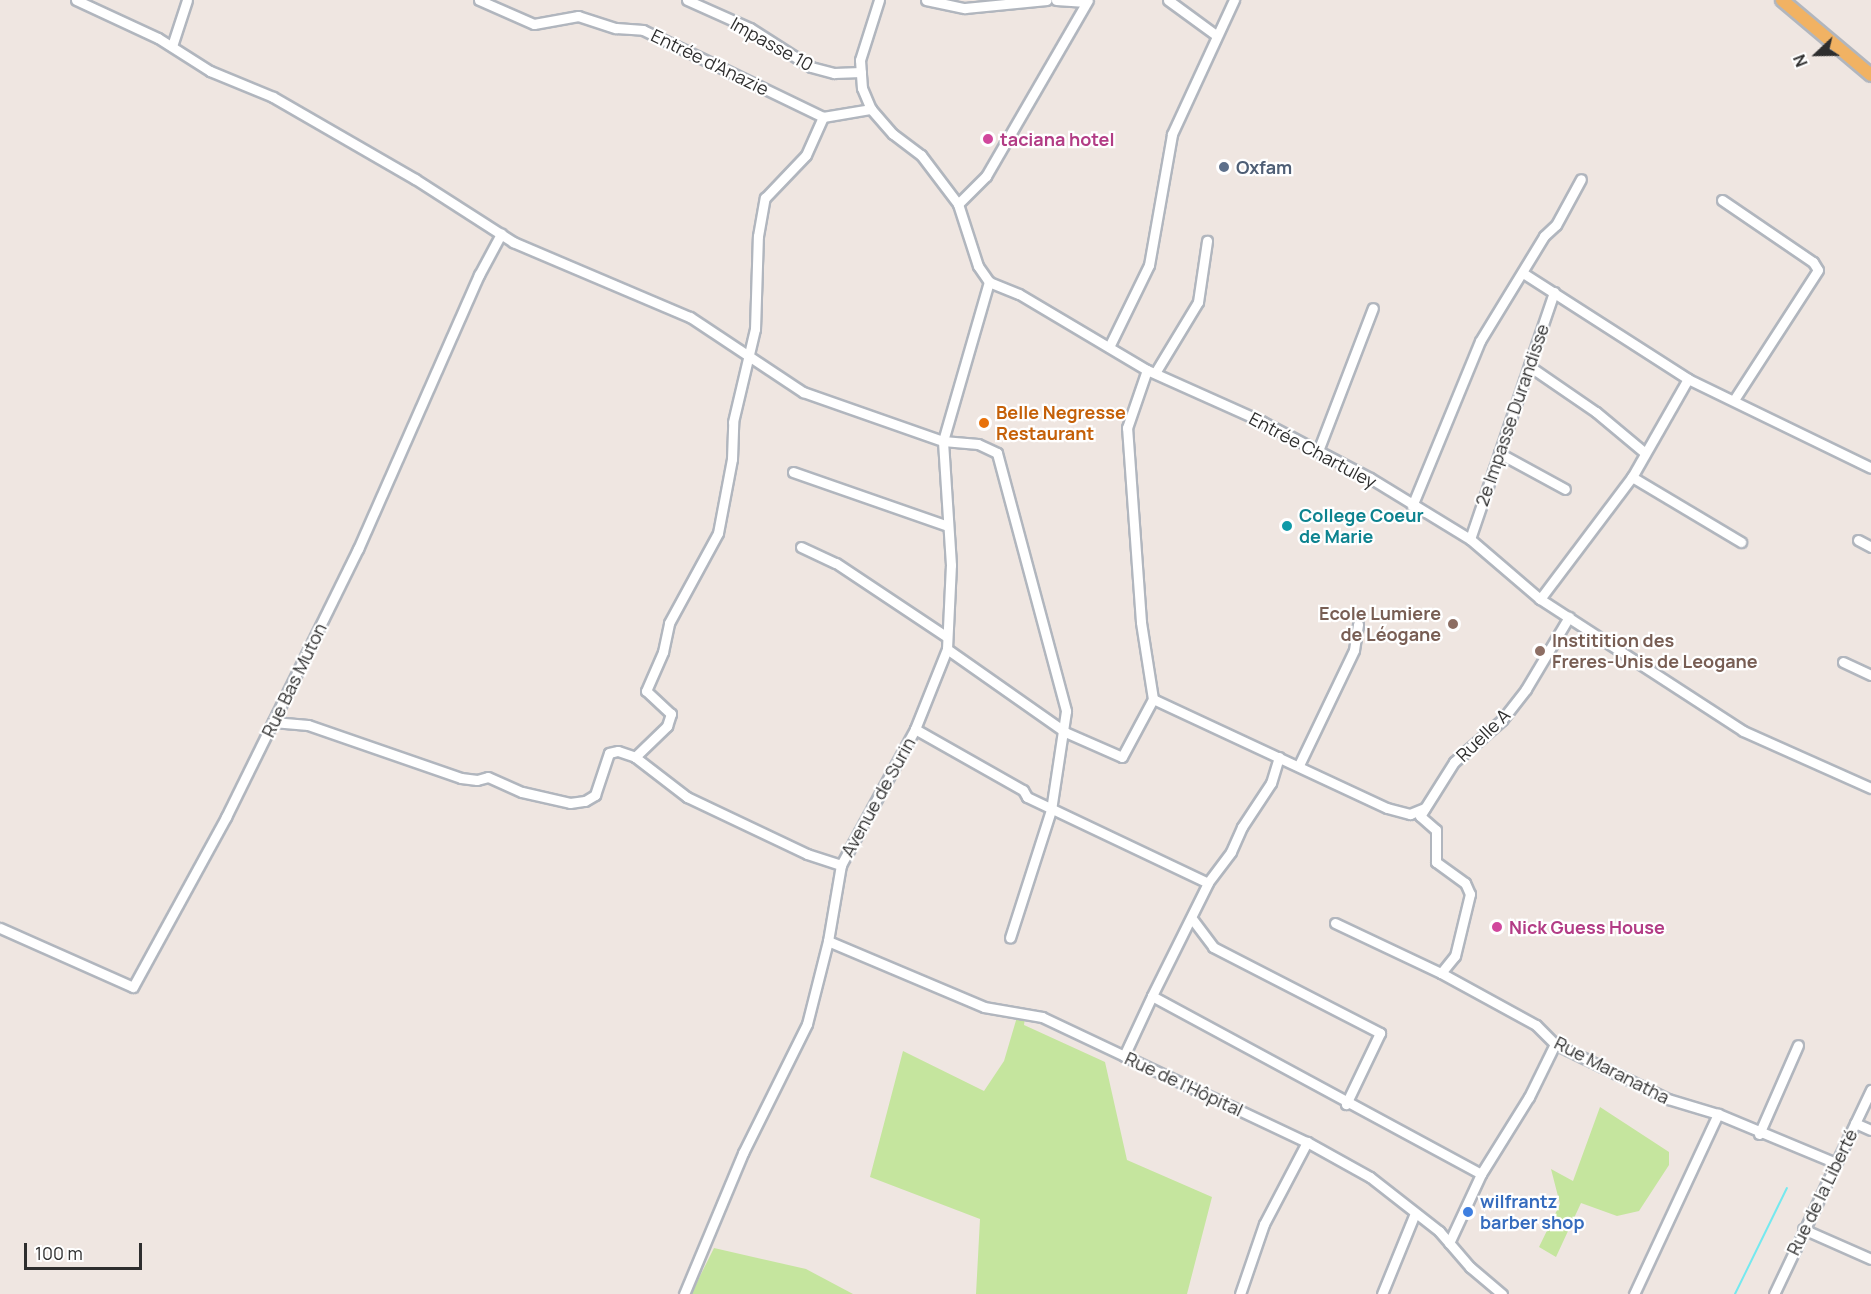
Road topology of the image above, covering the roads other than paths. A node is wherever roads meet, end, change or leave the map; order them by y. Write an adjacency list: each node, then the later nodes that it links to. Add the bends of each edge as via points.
1 (76, 0): 14 (street)
2 (187, 0): 14 (street)
3 (479, 0): 18 (street, Entrée d'Anazie, via 534,24 578,16 616,28 643,30)
4 (687, 0): 15 (street, Impasse 10, via 750,28 811,67 834,73)
5 (879, 0): 15 (street, via 868,30)
6 (926, 0): 7 (street, via 965,8)
7 (1047, 0)
8 (1056, 0): 12 (street)
9 (1168, 0): 13 (street)
10 (1234, 0): 13 (street)
11 (1782, 0): 16 (main road)
12 (1087, 1): 21 (street, via 986,176)
13 (1216, 35): 28 (street, via 1172,134 1149,265)
14 (172, 46): 22 (street, via 210,71 273,97)
15 (861, 72): 17 (street)
16 (1871, 75)
17 (871, 110): 18 (street); 21 (street, via 893,134 921,155)
18 (823, 117): 29 (street, via 806,155 765,198 758,236 755,329)
19 (1581, 179): 24 (street)
20 (1722, 200): 33 (street, via 1813,262 1818,270)
21 (958, 204): 25 (street, via 978,266)
22 (501, 234): 29 (street, via 690,317); 57 (street, Rue Bas Muton, via 474,285 396,471)
23 (1207, 241): 31 (street, via 1198,302)
24 (1523, 273): 26 (street); 42 (street, via 1472,358)
25 (989, 282): 28 (street, Entrée Chartuley, via 1019,294); 34 (street, Avenue de Surin)
26 (1554, 292): 30 (street, 2e Impasse Durandisse); 32 (street)
27 (1373, 308): 35 (street)
28 (1109, 347): 31 (street, Entrée Chartuley)
29 (747, 356): 34 (street, via 803,392); 60 (street, via 733,422 732,459 718,533 669,623 663,652 646,691 670,714 669,720)
30 (1529, 366): 36 (street, 2e Impasse Durandisse); 37 (street, via 1588,406)
31 (1151, 372): 35 (street, Entrée Chartuley); 56 (street, via 1127,428 1141,622)
32 (1688, 378): 33 (street); 37 (street)
33 (1734, 400): 38 (street)
34 (943, 441): 43 (street, Avenue de Surin); 59 (street, via 978,444 997,453 1066,711)
35 (1318, 451): 42 (street, Entrée Chartuley, via 1370,478)
36 (1499, 453): 41 (street); 44 (street, 2e Impasse Durandisse)
37 (1645, 453): 40 (street)
38 (1871, 468)
39 (793, 472): 43 (street)
40 (1632, 477): 46 (street); 49 (street)
41 (1565, 489)
42 (1412, 507): 44 (street, Entrée Chartuley)
43 (948, 526): 52 (street, Avenue de Surin)
44 (1470, 539): 49 (street, Entrée Chartuley)
45 (1858, 540): 48 (street)
46 (1741, 542)
47 (801, 547): 52 (street, via 836,563)
48 (1871, 547)
49 (1540, 599): 50 (street, Entrée Chartuley)
50 (1569, 617): 63 (street, Entrée Chartuley, via 1743,731); 64 (street, Ruelle A, via 1526,689 1502,720 1454,762)
51 (1358, 624): 62 (street, via 1354,650)
52 (947, 637): 53 (street, Avenue de Surin)
53 (947, 649): 58 (street, Avenue de Surin); 59 (street)
54 (1843, 662): 55 (street)
55 (1871, 675)
56 (1153, 699): 59 (street, via 1122,757); 61 (street)
57 (273, 722): 60 (street, via 308,725 461,778 488,777 522,792 570,803 595,795 609,753 618,751); 70 (street, Rue Bas Muton, via 133,987)
58 (915, 729): 65 (street); 66 (street, Avenue de Surin)
59 (1065, 732): 65 (street)
60 (635, 757): 66 (street, via 687,797 807,854)
61 (1279, 758): 62 (street); 67 (street, via 1271,783)
62 (1299, 765): 64 (street, via 1387,808 1410,814)
63 (1871, 788)
64 (1425, 808): 73 (street, via 1420,816 1436,830 1436,862 1465,883 1470,894 1455,956)
65 (1051, 810): 67 (street); 71 (street)
66 (841, 865): 72 (street, Avenue de Surin)
67 (1208, 883): 68 (street)
68 (1192, 920): 74 (street); 79 (street, via 1213,947 1380,1033)
69 (1335, 923): 73 (street, Rue Maranatha)
70 (0, 928)
71 (1010, 938)
72 (828, 941): 77 (street, Rue de l'Hôpital, via 984,1007 1042,1017); 91 (street, Avenue de Surin, via 807,1024 744,1153)
73 (1441, 973): 75 (street, Rue Maranatha, via 1536,1025)
74 (1152, 996): 77 (street); 79 (street)
75 (1555, 1044): 80 (street, Rue Maranatha, via 1668,1100); 86 (street)
76 (1798, 1045): 83 (street)
77 (1124, 1056): 84 (street, Rue de l'Hôpital)
78 (1871, 1090): 81 (street, Rue de la Liberté)
79 (1346, 1104): 86 (street)
80 (1718, 1114): 83 (street, Rue Maranatha); 95 (street)
81 (1856, 1123): 82 (street); 85 (street, Rue de la Liberté)
82 (1871, 1130)
83 (1759, 1134): 85 (street, Rue Maranatha)
84 (1307, 1142): 87 (street, Rue de l'Hôpital, via 1370,1177); 92 (street, via 1264,1224)
85 (1836, 1162): 88 (street, Rue de la Liberté)
86 (1481, 1174): 89 (street)
87 (1415, 1213): 89 (street, Rue de l'Hôpital); 93 (street)
88 (1803, 1229): 90 (street); 96 (street, Rue de la Liberté)
89 (1449, 1243): 94 (street, Rue de l'Hôpital)
90 (1871, 1259)
91 (684, 1294)
92 (1240, 1294)
93 (1382, 1294)
94 (1502, 1294)
95 (1634, 1294)
96 (1774, 1294)

